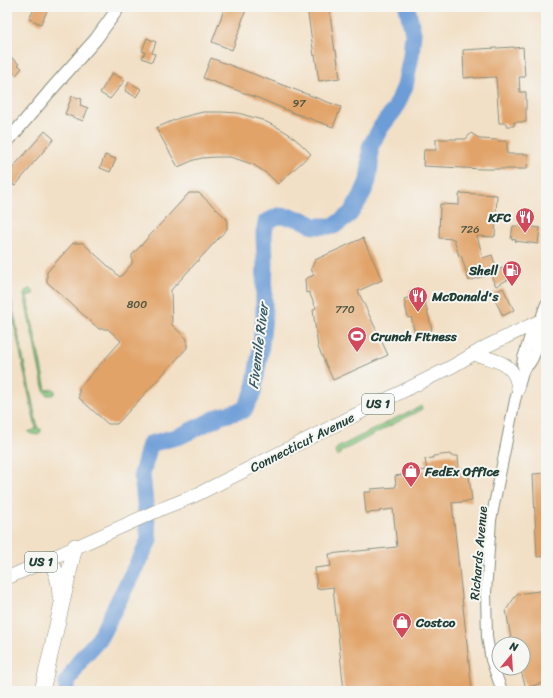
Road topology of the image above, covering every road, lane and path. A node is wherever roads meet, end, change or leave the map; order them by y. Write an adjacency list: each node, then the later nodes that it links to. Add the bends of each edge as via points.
1 (119, 7): 2 (main road, via 96,39)
2 (7, 142)
3 (546, 304): 4 (street, Richards Avenue)
4 (544, 319): 5 (main road, Connecticut Avenue / US 1); 6 (street, Richards Avenue, via 530,336)
5 (474, 354): 6 (main road, via 508,365 514,372); 7 (main road, Connecticut Avenue / US 1, via 194,496)
6 (518, 389): 12 (street, Richards Avenue, via 491,520 487,566 487,637 491,660)
7 (75, 546): 8 (main road, US 1); 10 (highway)
8 (49, 558): 9 (main road, US 1); 10 (highway, via 60,588)
9 (7, 578)
10 (58, 625): 11 (highway)
11 (42, 691)
12 (502, 691)

